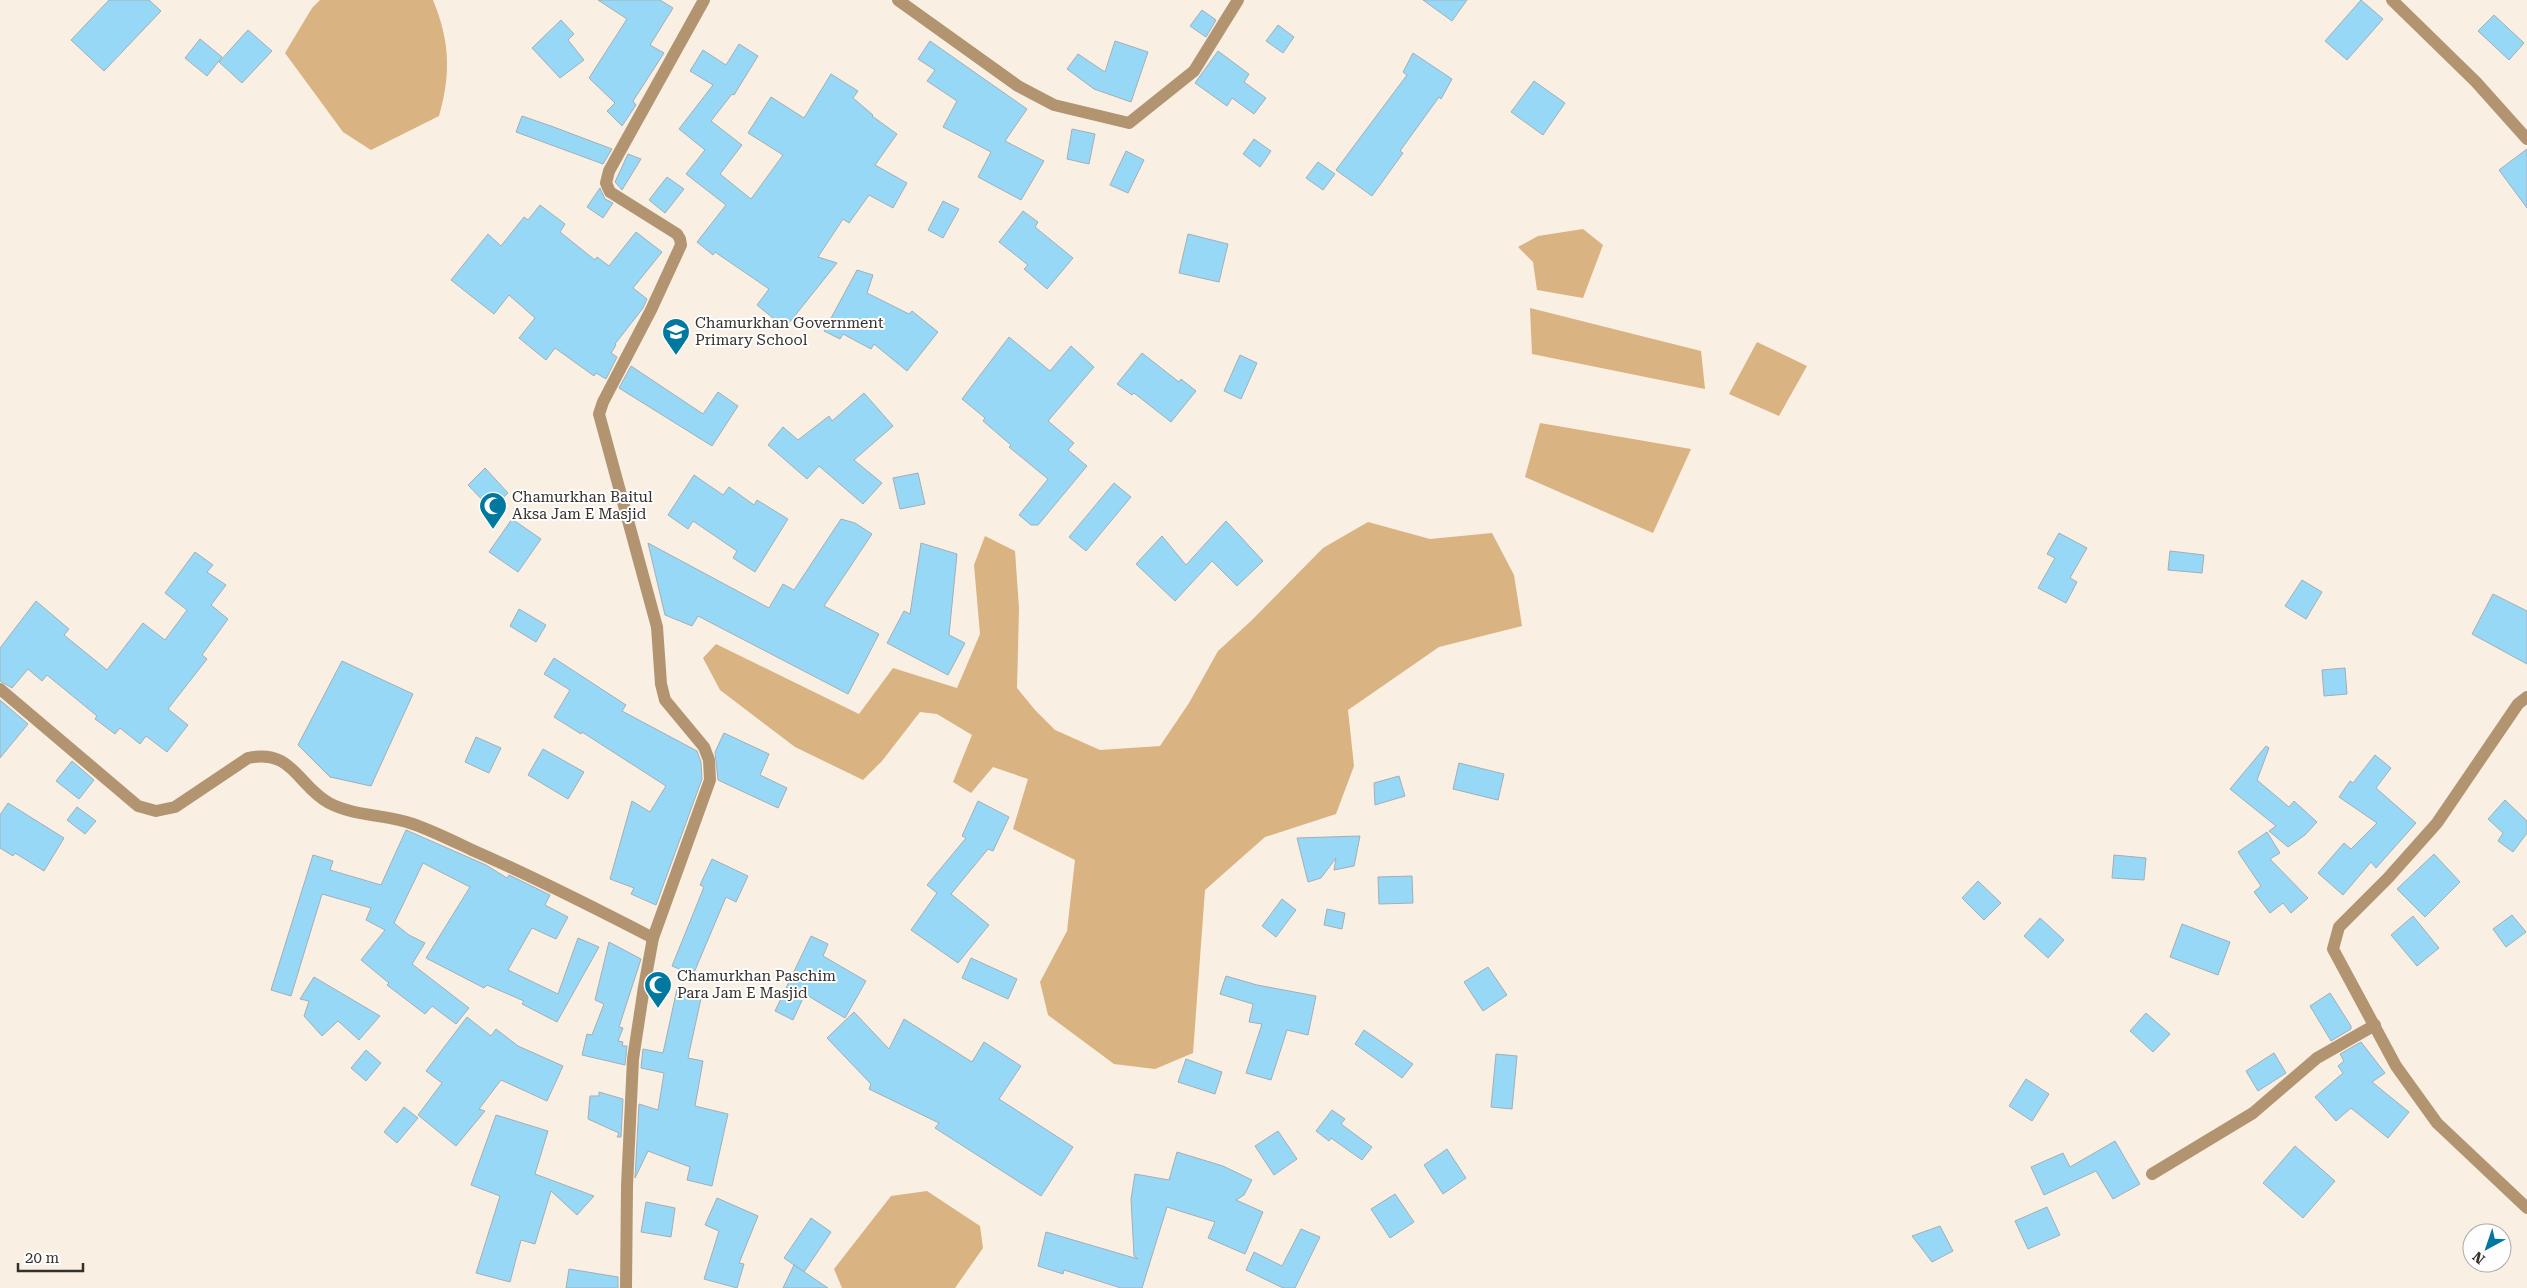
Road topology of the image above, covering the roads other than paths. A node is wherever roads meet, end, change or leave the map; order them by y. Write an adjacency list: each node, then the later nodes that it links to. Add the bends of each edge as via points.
1 (704, 0): 8 (street, via 609,171 606,183 610,192 677,234 681,245 599,414 657,627 665,700 704,747 709,760 710,780)
2 (898, 0): 3 (street, via 1025,90 1054,105 1129,123 1194,71)
3 (1238, 0)
4 (2392, 0): 5 (street, via 2476,82)
5 (2527, 139)
6 (0, 689): 8 (street, via 138,806 156,811 174,807 248,758 259,755 275,757 328,802 357,814 413,824 534,876)
7 (2527, 697): 9 (street, via 2518,704 2437,823 2339,927 2333,949)
8 (653, 938): 12 (street, via 633,1058)
9 (2375, 1025): 10 (street, via 2317,1058 2253,1113); 11 (street, via 2396,1066 2437,1123)
10 (2152, 1174)
11 (2527, 1208)
12 (626, 1288)

